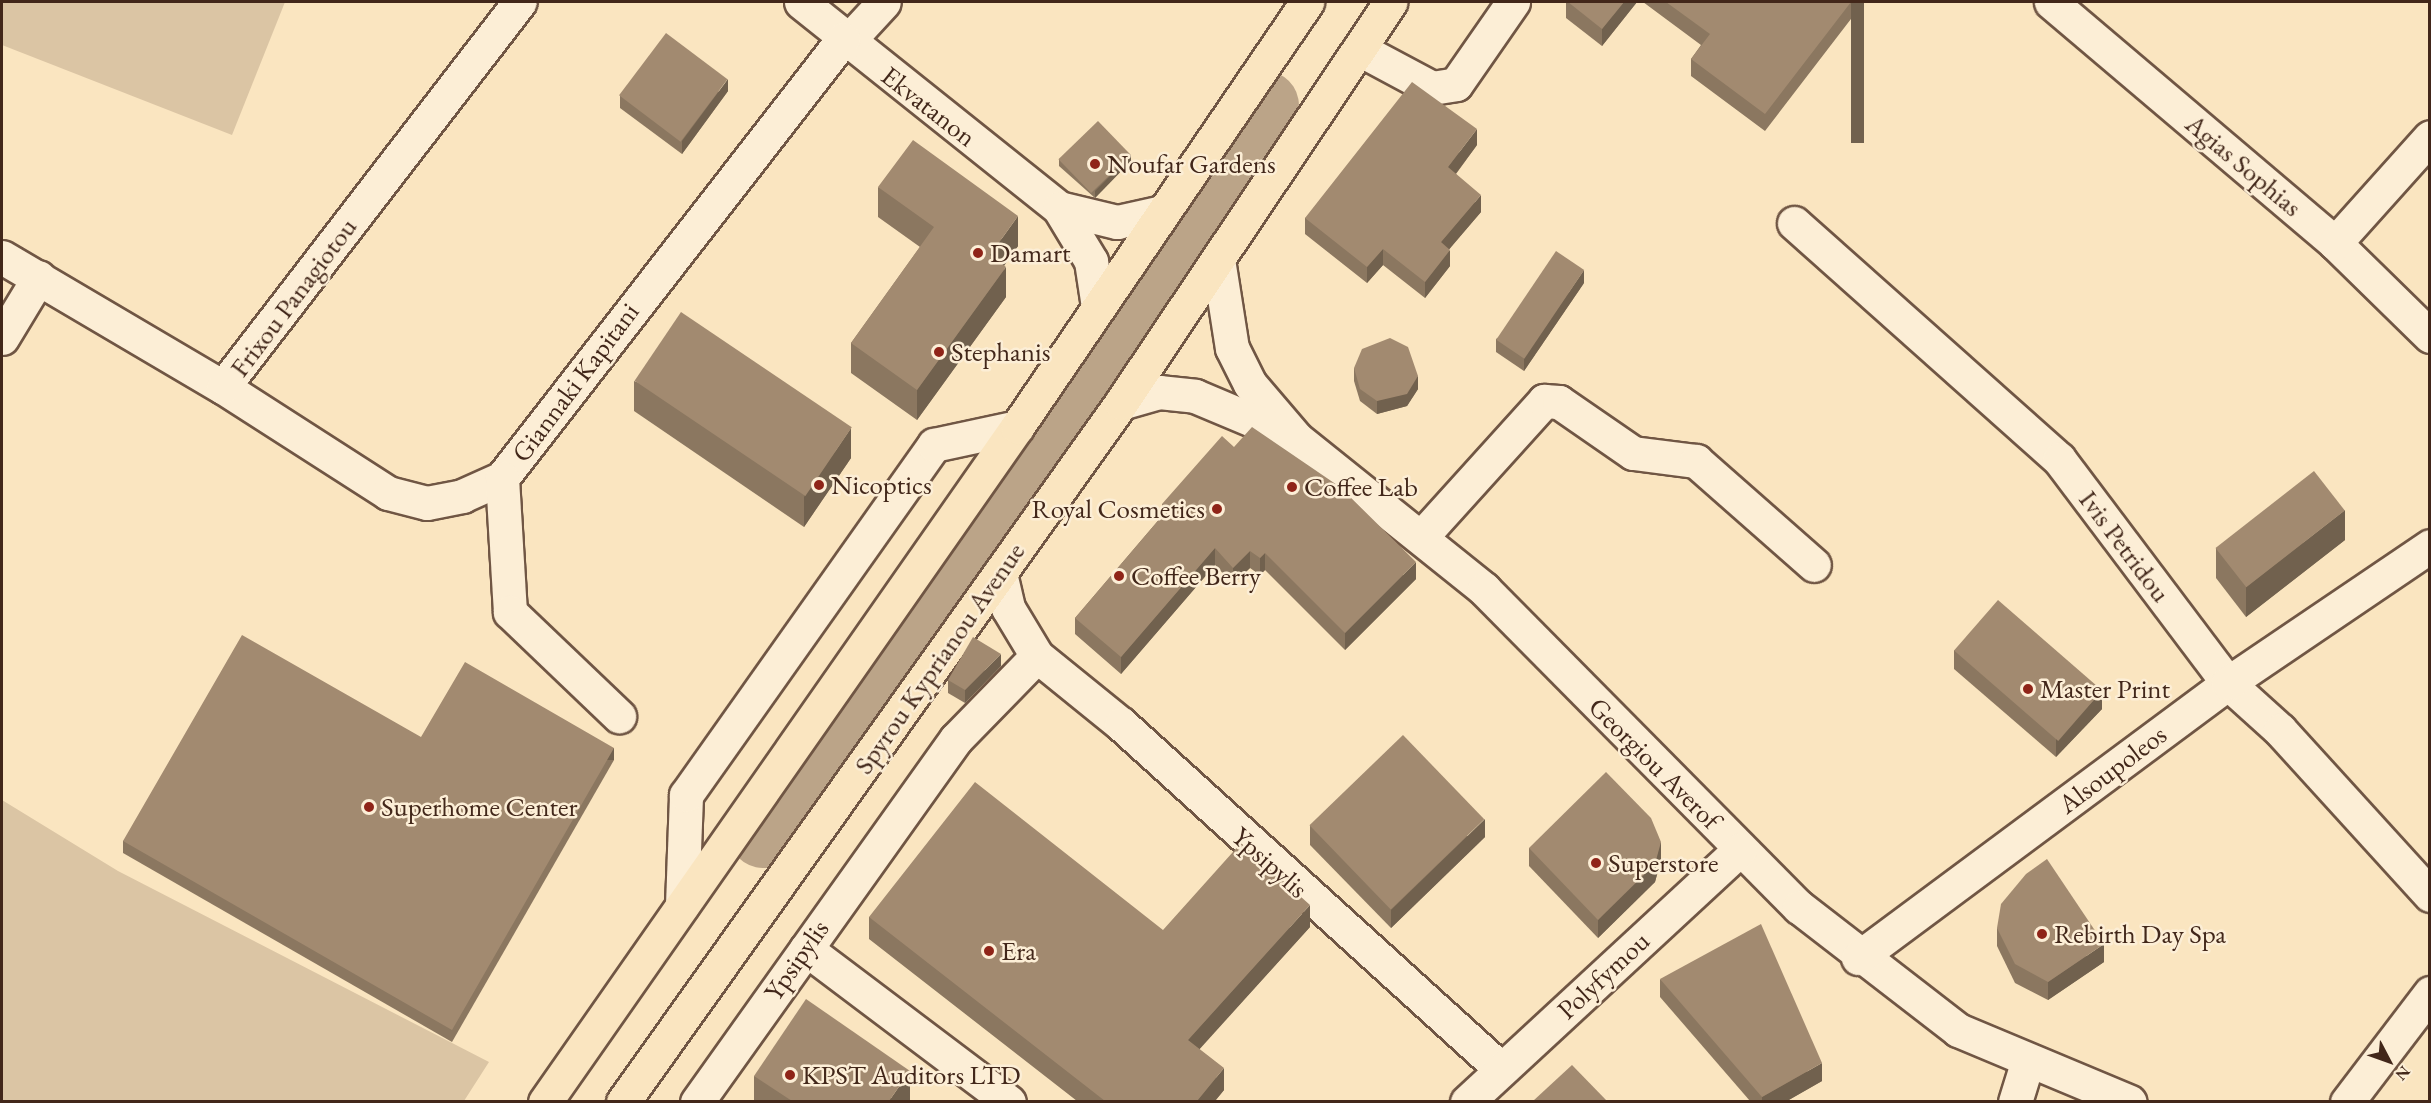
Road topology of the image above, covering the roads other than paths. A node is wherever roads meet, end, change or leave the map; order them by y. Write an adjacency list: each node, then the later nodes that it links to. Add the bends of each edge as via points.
1 (519, 2): 21 (street, Frixou Panagiotou)
2 (801, 2): 8 (street, Ekvatanon)
3 (884, 2): 8 (street, Giannaki Kapitani)
4 (1306, 2): 12 (main road)
5 (1390, 2): 9 (main road, Spyrou Kyprianou Avenue)
6 (1513, 2): 9 (street, via 1456,84 1432,88)
7 (2051, 2): 14 (street, Agias Sophias)
8 (845, 40): 11 (street, Ekvatanon); 25 (street, Giannaki Kapitani)
9 (1359, 49): 16 (main road, Spyrou Kyprianou Avenue)
10 (2430, 137): 14 (street)
11 (1059, 208): 12 (street, Ekvatanon, via 1117,222); 18 (street, Ekvatanon, via 1091,261)
12 (1162, 212): 18 (main road)
13 (1794, 223): 31 (street, Ivis Petridou, via 2059,459)
14 (2335, 243): 19 (street, Agias Sophias)
15 (2, 257): 17 (street, Frixou Panagiotou)
16 (1218, 259): 22 (main road, Spyrou Kyprianou Avenue); 24 (street, Georgiou Averof, via 1232,348 1250,384)
17 (39, 277): 20 (street); 21 (street, Frixou Panagiotou)
18 (1098, 307): 23 (main road)
19 (2430, 336)
20 (2, 338)
21 (223, 387): 25 (street, Giannaki Kapitani, via 388,493 427,503 462,496)
22 (1121, 403): 24 (street, Georgiou Averof, via 1159,392 1195,396); 29 (main road, Spyrou Kyprianou Avenue)
23 (1017, 427): 35 (main road); 35 (street, via 934,445 686,795)
24 (1297, 439): 26 (street, Georgiou Averof)
25 (502, 478): 32 (street, via 510,612)
26 (1423, 535): 28 (street, via 1544,401 1559,402 1633,453 1696,461); 33 (street, Georgiou Averof, via 1484,589)
27 (2430, 546): 31 (street, Alsoupoleos)
28 (1814, 565)
29 (1000, 573): 30 (street, Ypsipylis, via 1008,608); 42 (main road, Spyrou Kyprianou Avenue)
30 (1038, 656): 36 (street, Ypsipylis, via 956,739); 40 (street, Ypsipylis, via 1121,724)
31 (2228, 683): 34 (street, Ivis Petridou, via 2280,730); 37 (street, Alsoupoleos)
32 (620, 716)
33 (1740, 849): 37 (street, Georgiou Averof); 40 (street, Polyfymou)
34 (2430, 895)
35 (682, 905): 41 (main road)
36 (806, 949): 43 (street, Ypsipylis); 44 (street)
37 (1858, 957): 39 (street, Georgiou Averof, via 1958,1030)
38 (2430, 993): 48 (street)
39 (2028, 1060): 46 (street); 47 (street, Georgiou Averof)
40 (1501, 1069): 45 (street, Polyfymou)
41 (545, 1101)
42 (623, 1101)
43 (697, 1101)
44 (1009, 1101)
45 (1467, 1101)
46 (2015, 1101)
47 (2130, 1101)
48 (2347, 1101)

